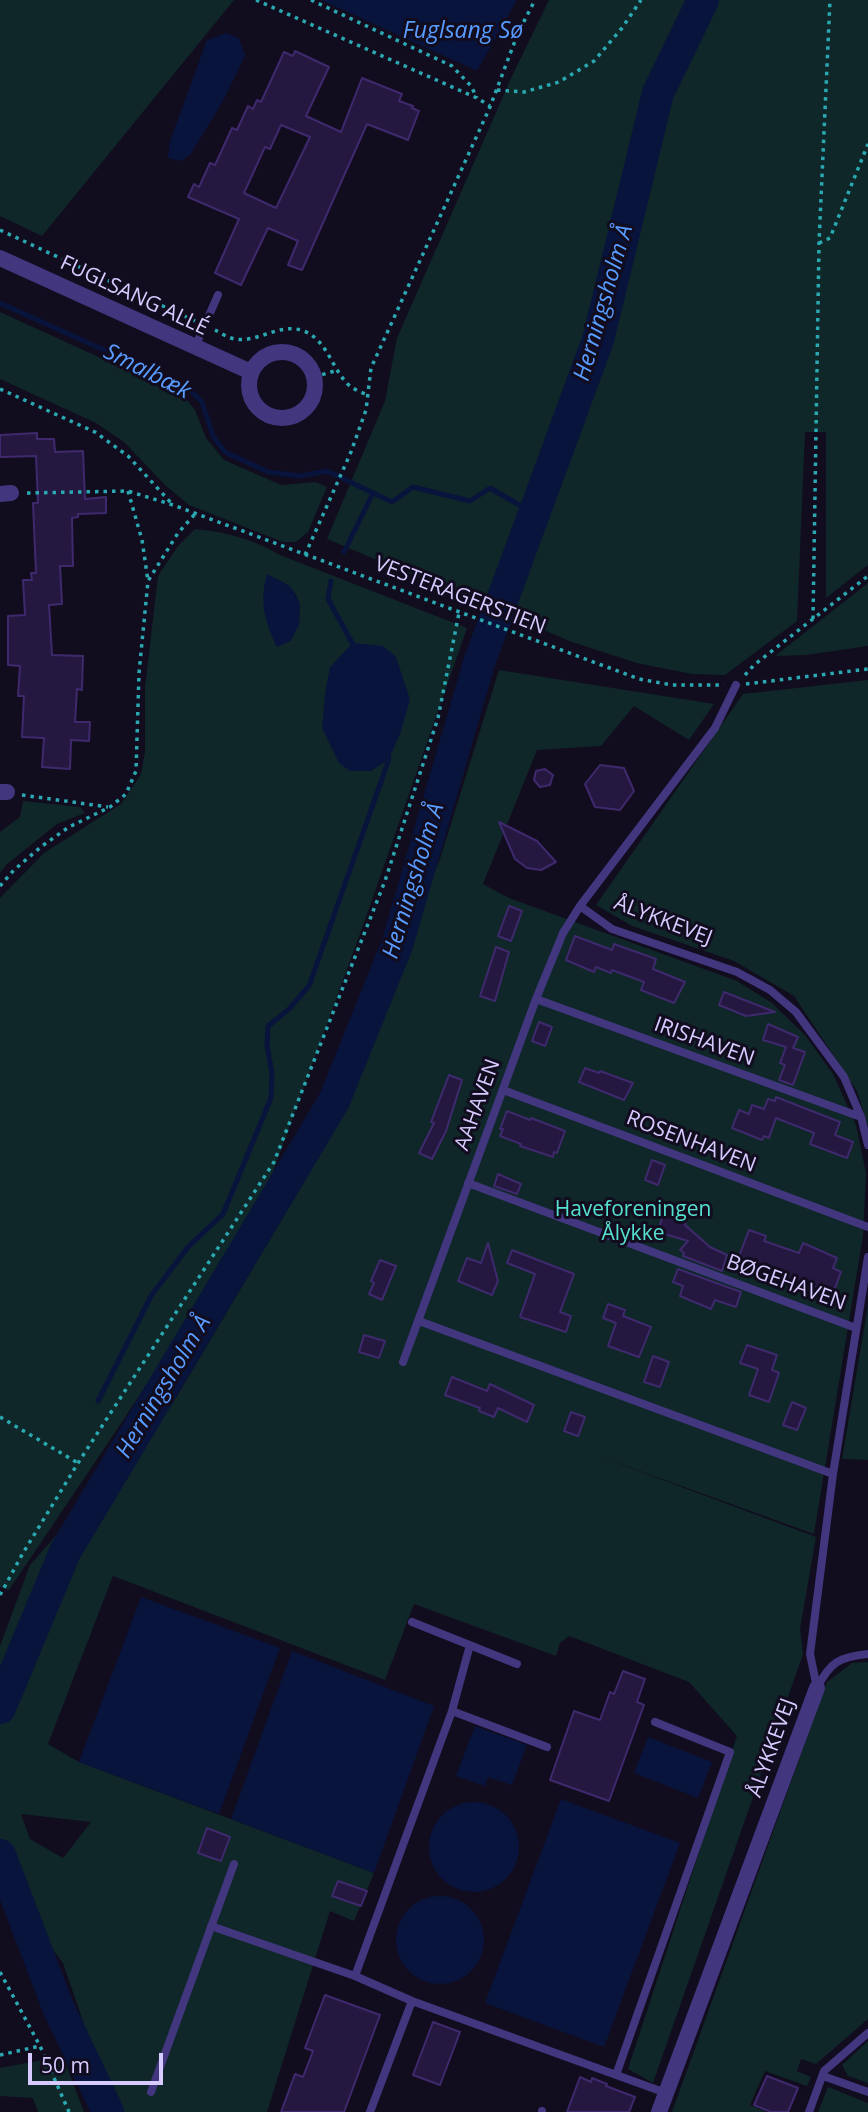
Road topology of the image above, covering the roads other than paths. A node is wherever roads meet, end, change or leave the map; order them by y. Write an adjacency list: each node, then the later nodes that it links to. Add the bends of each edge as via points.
1 (0, 258): 3 (street, FUGLSANG ALLÉ)
2 (218, 295): 3 (lane)
3 (195, 347): 4 (street, FUGLSANG ALLÉ)
4 (251, 372): 4 (street, via 253,401 267,414 296,415 313,395 314,377 298,356 280,352 263,358)
5 (736, 685): 6 (lane, ÅLYKKEVEJ, via 715,728)
6 (580, 906): 7 (lane, AAHAVEN, via 563,933); 9 (lane, ÅLYKKEVEJ, via 612,929 737,972 770,990 796,1012 823,1046 844,1077)
7 (536, 999): 8 (lane, AAHAVEN); 9 (lane, IRISHAVEN)
8 (503, 1090): 11 (lane, AAHAVEN); 12 (lane, ROSENHAVEN)
9 (861, 1117): 10 (lane, ÅLYKKEVEJ)
10 (868, 1145)
11 (468, 1183): 14 (lane, AAHAVEN); 15 (lane, BØGEHAVEN)
12 (868, 1227)
13 (868, 1257): 15 (lane, ÅLYKKEVEJ)
14 (419, 1321): 16 (lane, AAHAVEN); 17 (lane)
15 (856, 1328): 17 (lane, ÅLYKKEVEJ)
16 (403, 1362)
17 (833, 1474): 22 (lane, ÅLYKKEVEJ, via 810,1654)
18 (412, 1622): 19 (lane)
19 (470, 1645): 21 (lane); 23 (lane)
20 (868, 1654): 22 (lane, via 835,1662)
21 (517, 1664)
22 (817, 1689): 35 (street, ÅLYKKEVEJ)
23 (452, 1712): 25 (lane); 28 (lane)
24 (655, 1722): 31 (lane, via 730,1752)
25 (547, 1746)
26 (234, 1864): 27 (lane)
27 (211, 1926): 28 (lane); 33 (lane)
28 (355, 1976): 29 (lane)
29 (412, 2001): 31 (lane); 36 (lane)
30 (868, 2033): 32 (lane)
31 (616, 2075): 35 (lane)
32 (822, 2076): 34 (lane); 38 (lane)
33 (151, 2092)
34 (868, 2092)
35 (666, 2094): 37 (street, ÅLYKKEVEJ)
36 (370, 2112)
37 (659, 2112)
38 (809, 2112)

